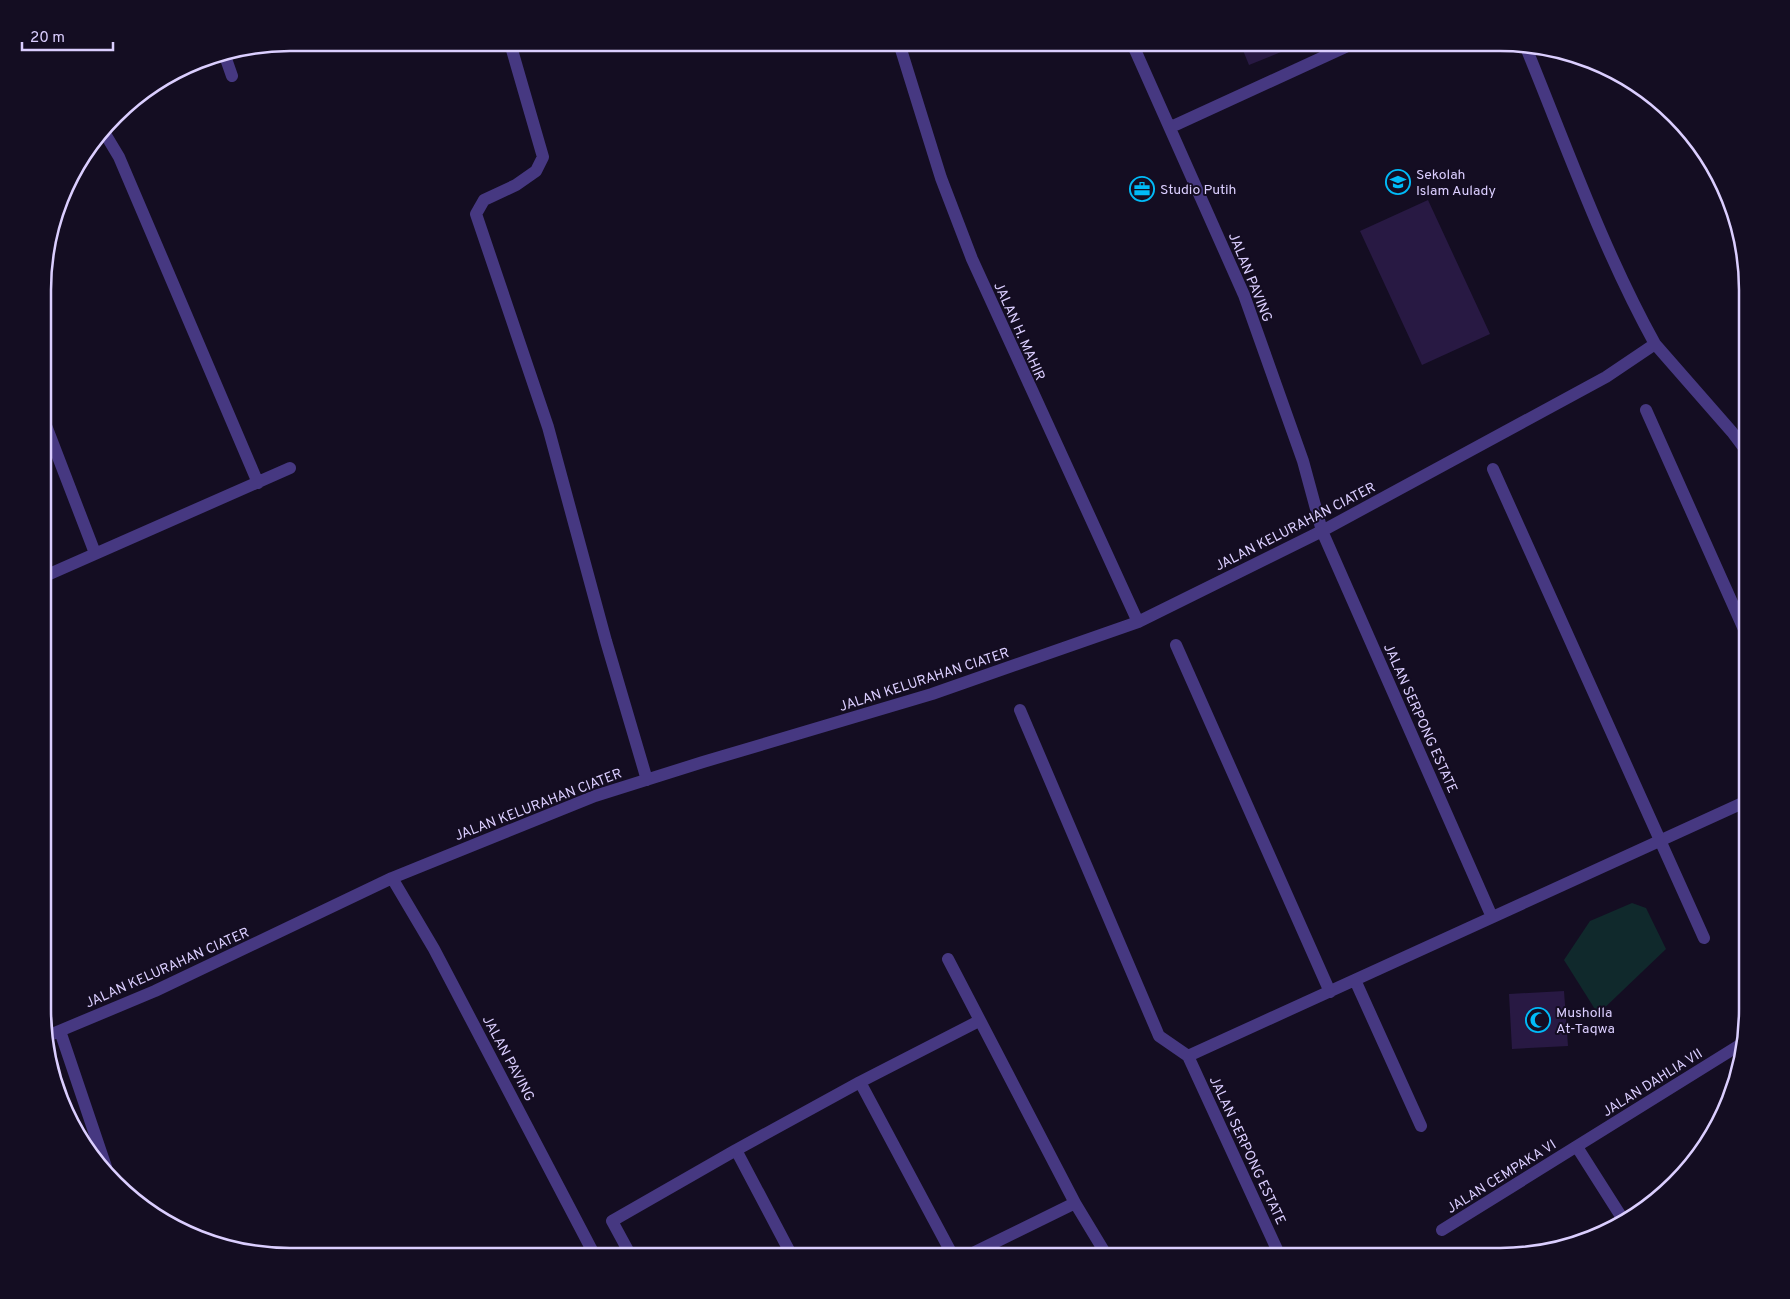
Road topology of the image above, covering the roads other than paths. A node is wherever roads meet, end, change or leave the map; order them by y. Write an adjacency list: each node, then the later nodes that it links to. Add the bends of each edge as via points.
1 (512, 51): 24 (street, via 544,157 536,170 516,185 484,200 476,214 548,427)
2 (901, 51): 21 (street, JALAN H. MAHIR, via 941,178 972,260)
3 (1136, 51): 8 (street, JALAN PAVING)
4 (1337, 51): 8 (street)
5 (1529, 53): 10 (street, via 1587,197 1640,318)
6 (226, 60): 7 (street)
7 (232, 76)
8 (1172, 127): 17 (street, JALAN PAVING, via 1247,304 1303,461)
9 (107, 137): 16 (street, via 120,156)
10 (1655, 344): 13 (street); 17 (street, JALAN KELURAHAN CIATER, via 1606,378)
11 (1646, 410): 20 (street)
12 (51, 439): 18 (street)
13 (1739, 441)
14 (290, 468): 16 (street)
15 (1492, 469): 26 (street)
16 (258, 483): 18 (street)
17 (1322, 531): 21 (street, JALAN KELURAHAN CIATER); 28 (street, JALAN SERPONG ESTATE)
18 (95, 553): 19 (street)
19 (51, 573)
20 (1739, 618)
21 (1138, 622): 24 (street, JALAN KELURAHAN CIATER, via 932,694)
22 (1176, 645): 32 (street)
23 (1020, 710): 37 (street, via 1159,1036)
24 (647, 780): 27 (street, JALAN KELURAHAN CIATER, via 595,796)
25 (1739, 805): 26 (street)
26 (1659, 841): 28 (street); 29 (street)
27 (392, 878): 34 (street, JALAN KELURAHAN CIATER, via 155,991); 46 (street, JALAN PAVING, via 434,949)
28 (1492, 917): 31 (street)
29 (1704, 938)
30 (948, 959): 33 (street)
31 (1355, 980): 32 (street); 39 (street)
32 (1330, 992): 37 (street)
33 (979, 1021): 38 (street); 43 (street)
34 (60, 1031): 35 (street, JALAN KELURAHAN CIATER); 42 (street)
35 (53, 1034)
36 (1735, 1048): 40 (street, JALAN DAHLIA VII)
37 (1188, 1056): 52 (street, JALAN SERPONG ESTATE)
38 (860, 1082): 41 (street); 49 (street)
39 (1422, 1126)
40 (1577, 1146): 44 (street); 45 (street, JALAN CEMPAKA VI)
41 (736, 1150): 47 (street, via 612,1221); 48 (street)
42 (102, 1155)
43 (1075, 1204): 50 (street); 51 (street)
44 (1620, 1215)
45 (1442, 1230)
46 (591, 1248)
47 (627, 1248)
48 (788, 1248)
49 (949, 1248)
50 (984, 1248)
51 (1102, 1248)
52 (1276, 1248)

